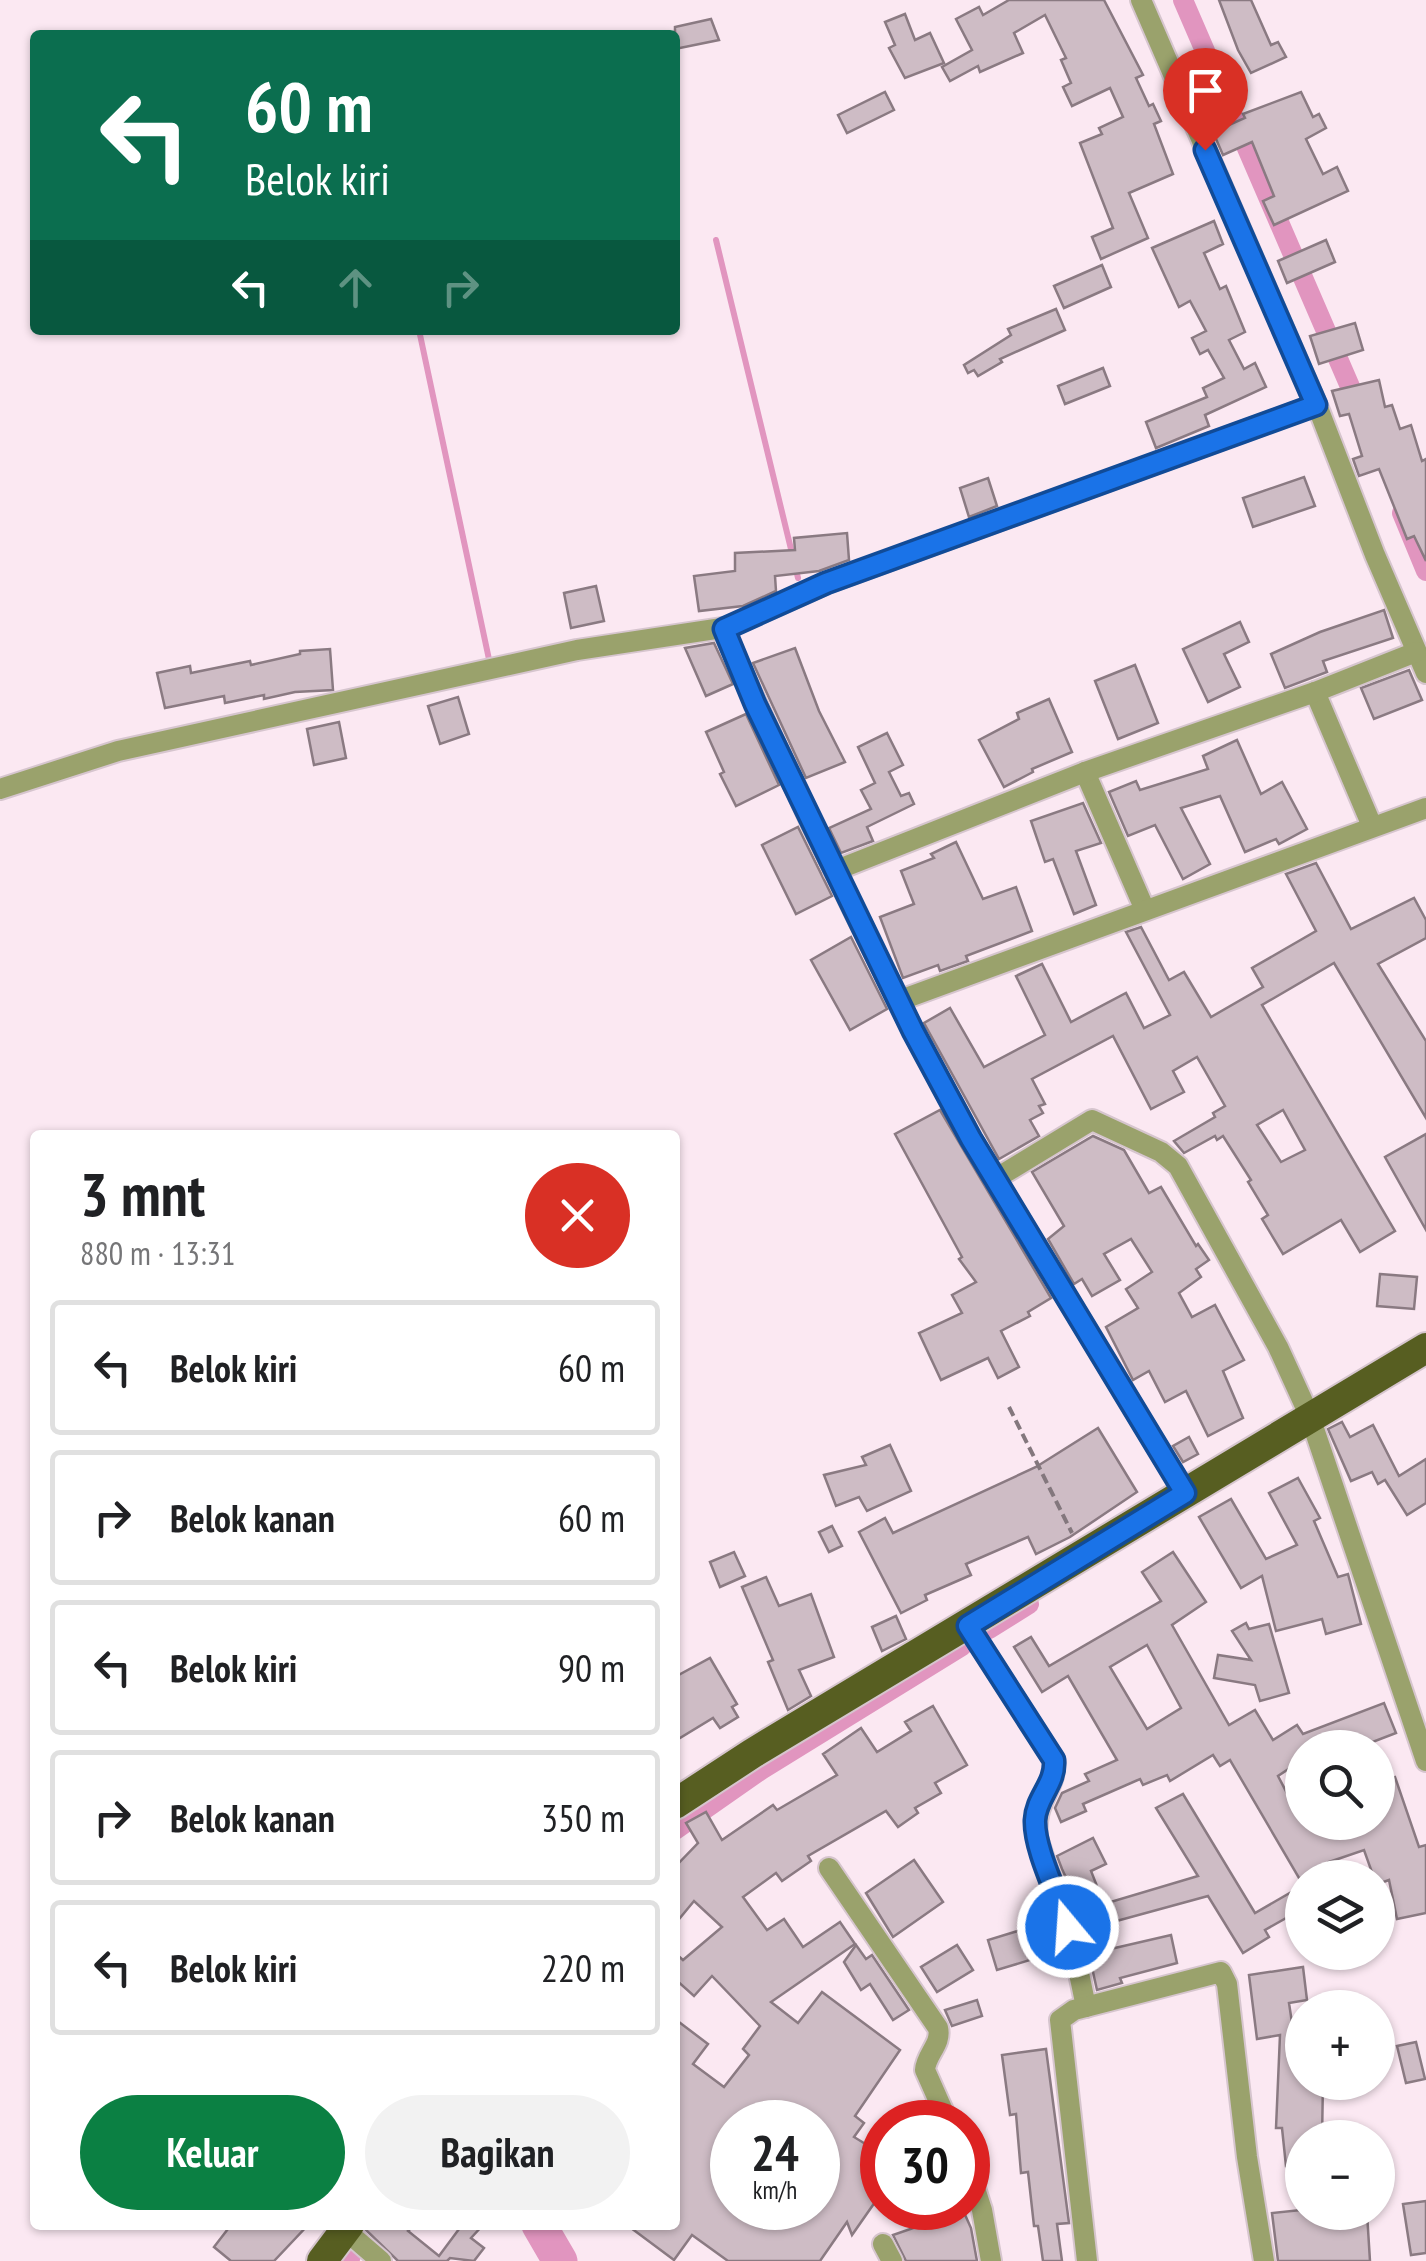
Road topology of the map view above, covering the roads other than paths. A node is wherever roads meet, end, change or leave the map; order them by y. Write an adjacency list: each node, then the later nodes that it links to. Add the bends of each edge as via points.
1 (1141, 0): 2 (street)
2 (1316, 405): 3 (street, via 826,583); 4 (street)
3 (724, 629): 7 (street, via 577,650 118,751); 10 (street)
4 (1422, 661): 5 (street)
5 (1314, 692): 6 (street); 9 (street)
6 (1085, 772): 10 (street); 11 (street)
7 (0, 789)
8 (1426, 808): 9 (street)
9 (1372, 826): 11 (street)
10 (834, 871): 12 (street)
11 (1145, 910): 12 (street)
12 (898, 1002): 13 (street)
13 (995, 1179): 15 (street, via 1092,1120 1161,1152 1200,1201); 16 (street)
14 (1426, 1348): 15 (main road)
15 (1310, 1416): 16 (main road); 18 (street)
16 (1185, 1493): 17 (main road)
17 (968, 1626): 19 (main road); 21 (street, via 1054,1760 1035,1818)
18 (1426, 1761)
19 (680, 1801)
20 (828, 1868): 22 (street, via 938,2028 925,2070)
21 (1086, 2007): 29 (street, via 1064,2016 1060,2030); 30 (street, via 1211,1973 1225,1976)
22 (938, 2100)
23 (345, 2230): 26 (main road)
24 (349, 2230): 27 (street)
25 (986, 2230): 28 (street)
26 (322, 2261)
27 (381, 2261)
28 (991, 2261)
29 (1087, 2261)
30 (1264, 2261)

